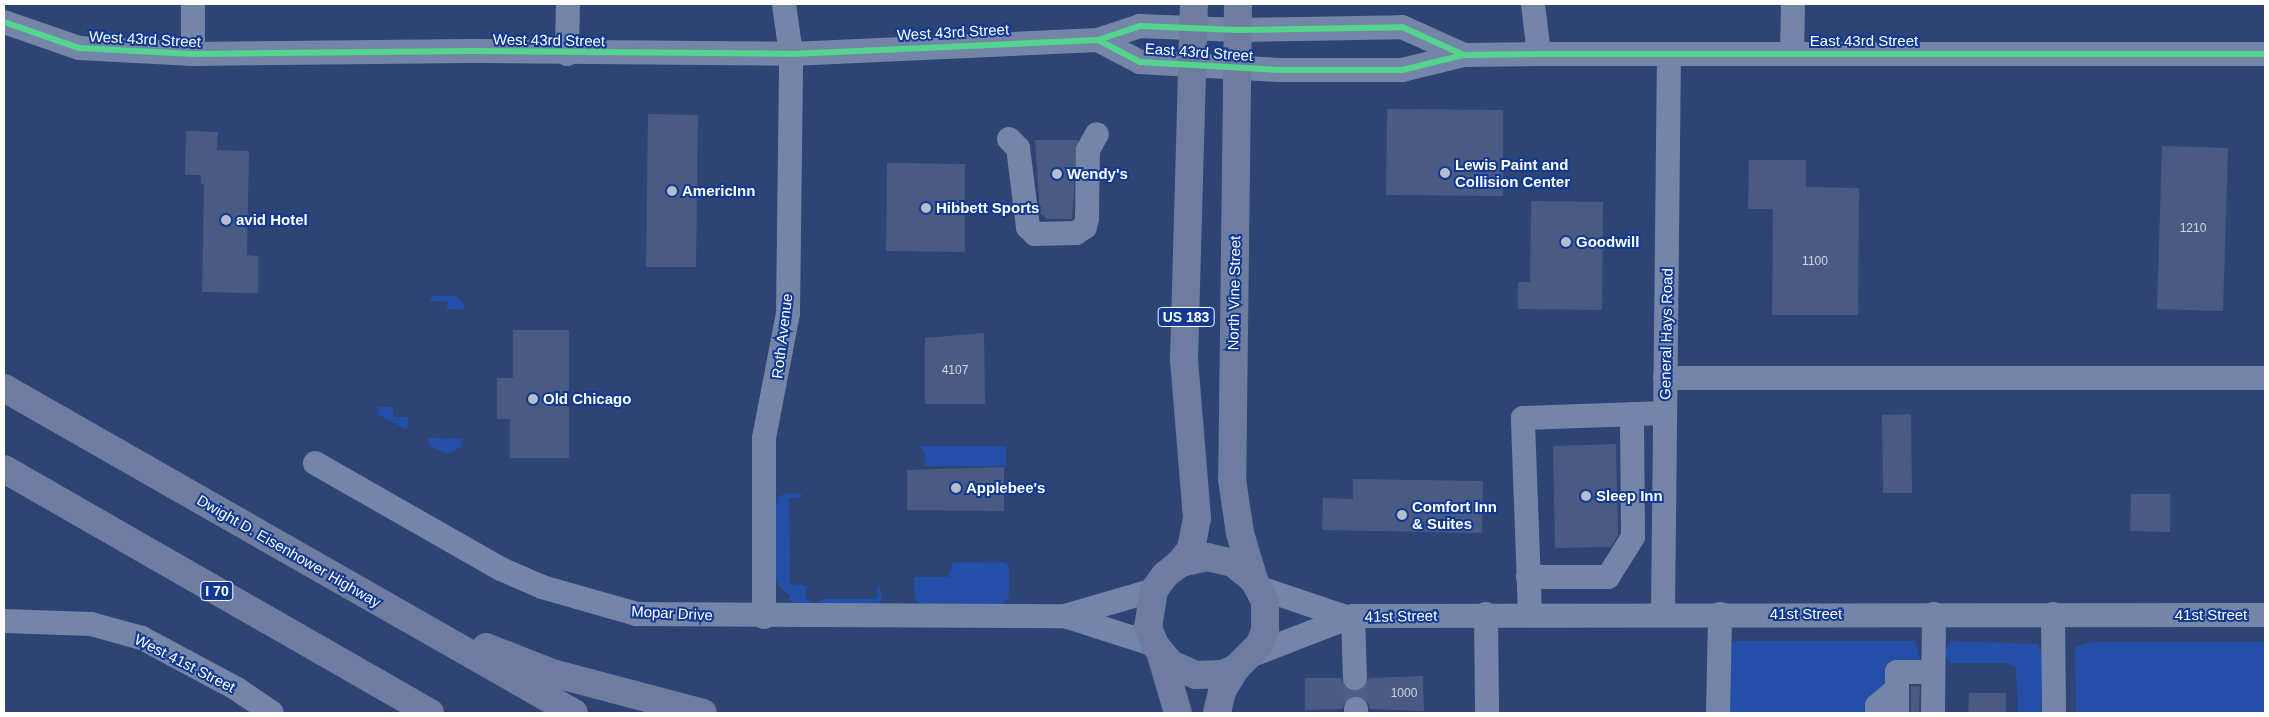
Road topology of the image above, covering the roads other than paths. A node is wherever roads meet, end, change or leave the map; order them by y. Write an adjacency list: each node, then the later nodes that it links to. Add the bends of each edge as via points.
1 (193, 4): 10 (street)
2 (568, 4): 11 (street)
3 (784, 4): 12 (street, Roth Avenue)
4 (1533, 4): 13 (street)
5 (1793, 4): 14 (street)
6 (1194, 16): 7 (street, East 43rd Street); 9 (street, East 43rd Street, via 1140,26); 18 (highway, US 183)
7 (1238, 17): 16 (street, East 43rd Street, via 1402,27); 19 (highway, North Vine Street / US 183)
8 (4, 22): 10 (street, West 43rd Street, via 79,48)
9 (1098, 40): 12 (street, West 43rd Street); 18 (street, East 43rd Street, via 1140,62)
10 (193, 54): 11 (street, West 43rd Street)
11 (568, 54): 12 (street, West 43rd Street)
12 (791, 54): 42 (street, Roth Avenue, via 788,313 764,438)
13 (1539, 54): 16 (street, East 43rd Street); 17 (street, East 43rd Street)
14 (1792, 54): 15 (street, East 43rd Street); 17 (street, East 43rd Street)
15 (2265, 54)
16 (1464, 55): 19 (street, East 43rd Street, via 1402,70)
17 (1669, 55): 22 (street, General Hays Road)
18 (1193, 66): 19 (street, East 43rd Street); 29 (highway, US 183, via 1184,359 1197,518 1191,549)
19 (1238, 68): 31 (highway, North Vine Street / US 183, via 1232,479 1240,534)
20 (1097, 134): 21 (street, via 1088,150 1087,218 1076,233 1035,234 1028,227 1018,148)
21 (1009, 139)
22 (1665, 378): 23 (street); 25 (street, General Hays Road)
23 (2265, 378)
24 (4, 388): 33 (highway, Dwight D. Eisenhower Highway)
25 (1665, 413): 26 (street); 36 (street, General Hays Road)
26 (1632, 414): 30 (street, via 1633,537 1608,577); 30 (street, via 1523,418)
27 (314, 463): 42 (street, Mopar Drive, via 501,569 542,587 637,614)
28 (4, 469): 51 (highway, I 70)
29 (1180, 563): 31 (highway, via 1200,558 1220,559 1239,567); 32 (highway)
30 (1528, 577): 34 (street)
31 (1257, 584): 43 (street, 41st Street); 46 (highway, via 1266,609 1265,630)
32 (1154, 590): 41 (street, Mopar Drive); 45 (highway, via 1148,627)
33 (394, 610): 52 (highway, Dwight D. Eisenhower Highway); 53 (highway, via 552,672)
34 (1530, 613): 35 (street, 41st Street); 36 (street, 41st Street)
35 (1486, 614): 43 (street, 41st Street); 56 (street)
36 (1663, 614): 37 (street, 41st Street)
37 (1720, 614): 38 (street, 41st Street); 57 (street)
38 (1934, 614): 39 (street, 41st Street); 47 (street)
39 (2053, 614): 40 (street, 41st Street); 61 (street)
40 (2265, 615)
41 (1064, 616): 42 (street, Mopar Drive); 45 (street, Mopar Drive)
42 (764, 617)
43 (1350, 617): 46 (street, 41st Street); 48 (street)
44 (4, 621): 50 (street, West 41st Street, via 91,624 142,638 237,689)
45 (1158, 650): 46 (highway, via 1171,664 1196,675 1222,674); 54 (highway)
46 (1244, 662): 55 (highway, via 1222,691)
47 (1933, 672): 49 (street, via 1897,672); 60 (street)
48 (1355, 678)
49 (1897, 689): 58 (street, via 1877,706); 59 (street)
50 (272, 713)
51 (430, 713)
52 (574, 713)
53 (703, 713)
54 (1178, 713)
55 (1217, 713)
56 (1487, 713)
57 (1718, 713)
58 (1877, 713)
59 (1898, 713)
60 (1933, 713)
61 (2054, 713)

